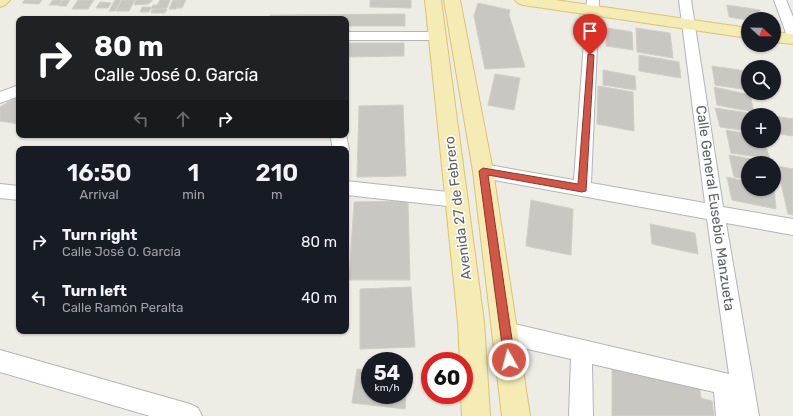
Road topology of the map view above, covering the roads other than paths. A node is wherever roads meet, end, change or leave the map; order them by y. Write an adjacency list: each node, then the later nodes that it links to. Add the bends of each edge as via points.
1 (433, 0): 11 (main road, Avenida 27 de Febrero)
2 (452, 0): 16 (main road, Avenida 27 de Febrero)
3 (523, 0): 6 (main road)
4 (685, 0): 7 (street, Calle General Eusebio Manzueta)
5 (780, 0): 9 (street)
6 (593, 6): 7 (main road); 18 (street)
7 (690, 24): 8 (main road); 22 (street, Calle General Eusebio Manzueta)
8 (741, 32)
9 (793, 33)
10 (349, 36): 11 (street)
11 (438, 36): 21 (main road, Avenida 27 de Febrero)
12 (781, 38): 13 (main road)
13 (793, 39)
14 (16, 91): 15 (street)
15 (0, 98)
16 (483, 171): 18 (street); 24 (main road, Avenida 27 de Febrero)
17 (349, 188): 21 (street)
18 (582, 188): 22 (street)
19 (0, 191): 20 (street)
20 (16, 193)
21 (457, 200): 28 (main road, Avenida 27 de Febrero, via 471,322)
22 (715, 212): 23 (street); 32 (street, Calle General Eusebio Manzueta)
23 (793, 227)
24 (506, 332): 25 (street); 29 (main road, Avenida 27 de Febrero)
25 (584, 351): 30 (street, via 581,360); 31 (street, via 724,383)
26 (0, 361): 27 (street)
27 (190, 416)
28 (476, 416)
29 (516, 416)
30 (581, 416)
31 (728, 416)
32 (747, 416)

